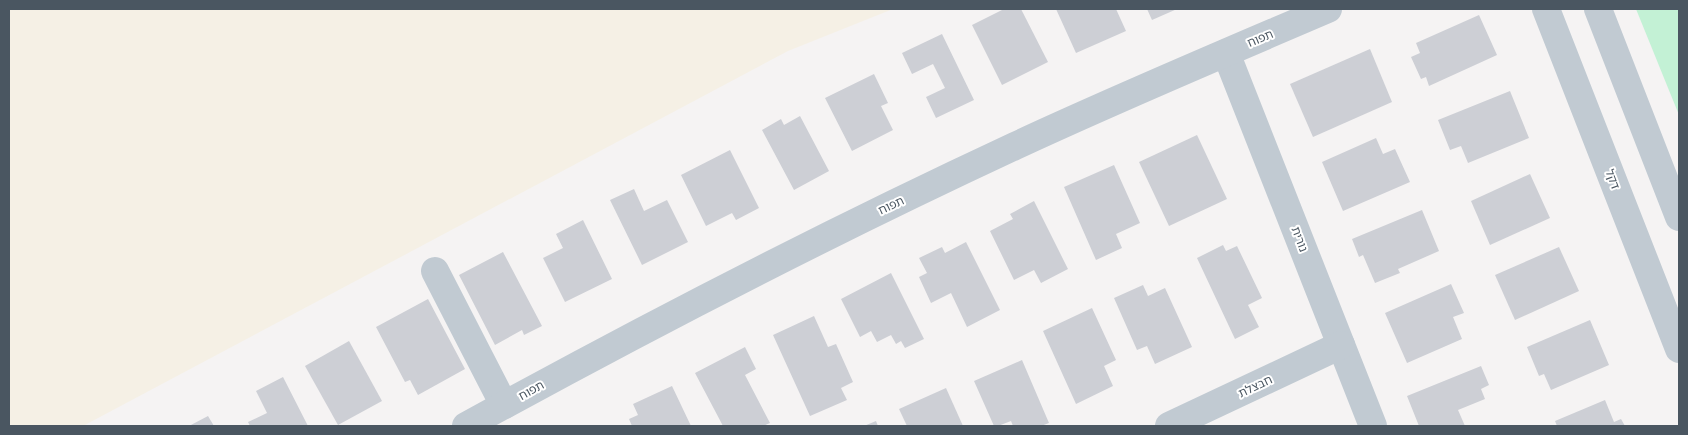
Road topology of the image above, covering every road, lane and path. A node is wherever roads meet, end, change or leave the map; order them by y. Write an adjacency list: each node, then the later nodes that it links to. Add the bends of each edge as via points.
1 (1328, 9): 4 (street, תפוח)
2 (1546, 9): 8 (street, דקל)
3 (1598, 9): 5 (street)
4 (1226, 53): 7 (street, נורית); 9 (street, תפוח, via 1016,145 862,218)
5 (1679, 217)
6 (435, 271): 9 (street)
7 (1341, 345): 11 (street, חבצלת); 12 (street, נורית)
8 (1679, 349)
9 (504, 405): 10 (street, תפוח)
10 (466, 426)
11 (1169, 426)
12 (1373, 426)

